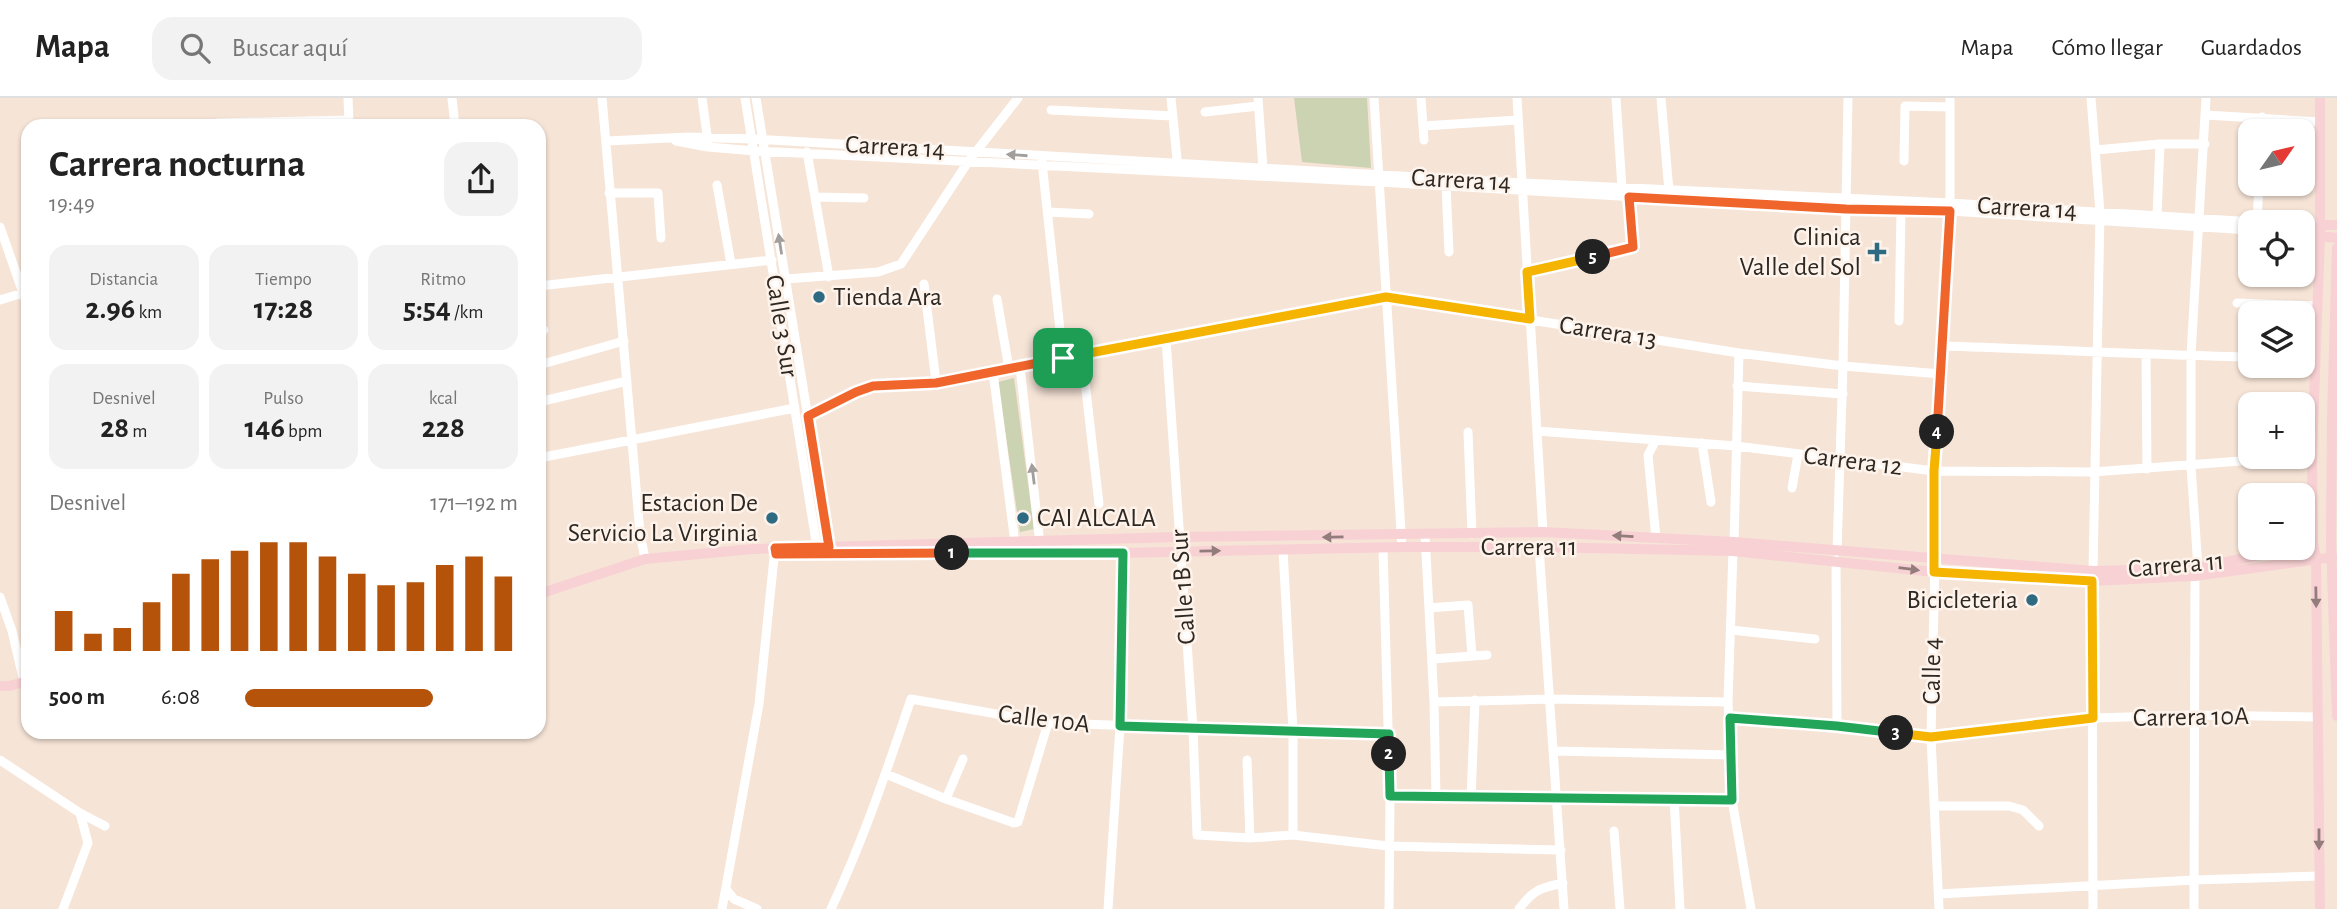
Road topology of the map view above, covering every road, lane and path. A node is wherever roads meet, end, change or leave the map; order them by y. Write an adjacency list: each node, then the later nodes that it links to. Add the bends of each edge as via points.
1 (348, 98): 25 (street)
2 (452, 98): 26 (street)
3 (602, 98): 33 (street)
4 (702, 98): 34 (street)
5 (745, 98): 30 (street, Calle 3 Sur)
6 (756, 98): 31 (street, Calle 3 Sur)
7 (1018, 98): 41 (street)
8 (1171, 98): 23 (street)
9 (1374, 98): 48 (street)
10 (1421, 98): 29 (street)
11 (1517, 98): 27 (street)
12 (1616, 98): 52 (street)
13 (1661, 98): 53 (street)
14 (1848, 98): 58 (street)
15 (2091, 98): 38 (street)
16 (2206, 98): 22 (street)
17 (2320, 98): 28 (main road)
18 (1258, 102): 21 (street); 46 (street)
19 (1950, 103): 43 (street, via 1905,106); 59 (street, Calle 4)
20 (1052, 110): 23 (street)
21 (1205, 112)
22 (2206, 115): 24 (street); 36 (street)
23 (1173, 116): 45 (street)
24 (2262, 117): 28 (street)
25 (349, 119)
26 (454, 119)
27 (1518, 120): 29 (street); 51 (street)
28 (2320, 122): 71 (main road)
29 (1423, 126): 32 (street)
30 (753, 139): 31 (street, Carrera 14); 34 (street, Carrera 14); 39 (street, Calle 3 Sur)
31 (764, 140): 37 (street, Calle 3 Sur); 41 (street, Carrera 14)
32 (1424, 140)
33 (607, 141): 34 (street, Carrera 14); 54 (street)
34 (708, 142): 39 (street, Carrera 14)
35 (2160, 144): 36 (street); 38 (street); 64 (street)
36 (2205, 144): 65 (street)
37 (765, 150): 39 (street, Carrera 14); 40 (street, Carrera 14); 82 (street, Calle 3 Sur, one-way to 37)
38 (2096, 150): 63 (street)
39 (755, 151): 77 (street, Calle 3 Sur)
40 (807, 152): 44 (street, Carrera 14); 55 (street)
41 (976, 152): 42 (street, Carrera 14, one-way to 41); 44 (street)
42 (1042, 161): 44 (street, Carrera 14); 45 (street, Carrera 14); 61 (street)
43 (1904, 161)
44 (968, 162): 81 (street, via 901,264 877,272)
45 (1177, 168): 46 (street, Carrera 14); 47 (street, Carrera 14)
46 (1263, 169): 47 (street, Carrera 14)
47 (1308, 175): 48 (street, Carrera 14)
48 (1379, 178): 50 (street, Carrera 14); 51 (street, Carrera 14); 87 (street)
49 (717, 185): 78 (street)
50 (1446, 185): 51 (street, Carrera 14); 76 (street)
51 (1522, 187): 52 (street, Carrera 14); 56 (street, Carrera 14); 79 (street)
52 (1622, 188): 53 (street, Carrera 14)
53 (1669, 191): 58 (street, Carrera 14)
54 (609, 193): 74 (street, via 658,193); 80 (street)
55 (815, 197): 57 (street); 81 (street)
56 (1629, 197): 58 (street, Carrera 14); 79 (street, via 1633,247)
57 (864, 198)
58 (1846, 205): 59 (street, Carrera 14); 60 (street, Carrera 14); 107 (street)
59 (1950, 207): 60 (street, Carrera 14); 63 (street, Carrera 14); 97 (street, Calle 4)
60 (1901, 211): 94 (street)
61 (1048, 212): 62 (street); 104 (street)
62 (1089, 214)
63 (2099, 216): 64 (street, Carrera 14); 65 (street, Carrera 14); 98 (street)
64 (2157, 216): 65 (street, Carrera 14)
65 (2199, 222): 66 (street, Carrera 14); 69 (street, Carrera 14); 102 (street)
66 (2238, 222)
67 (2337, 226): 71 (main road)
68 (0, 227): 85 (street)
69 (2238, 228)
70 (2315, 229): 71 (street)
71 (2319, 230): 72 (street); 73 (main road); 91 (main road)
72 (2315, 231)
73 (2337, 237)
74 (661, 238)
75 (2337, 248): 105 (main road)
76 (1449, 252)
77 (772, 260): 78 (street); 117 (street, Calle 3 Sur)
78 (732, 264): 80 (street)
79 (1527, 272): 93 (street)
80 (619, 276): 84 (street); 96 (street)
81 (829, 277): 82 (street)
82 (786, 279): 118 (street, Calle 3 Sur)
83 (924, 284): 113 (street)
84 (546, 285)
85 (21, 287)
86 (21, 294): 89 (street)
87 (1386, 297): 93 (street, Carrera 13); 95 (street, Carrera 13); 142 (street)
88 (997, 299): 109 (street)
89 (0, 300)
90 (2236, 303): 91 (street)
91 (2316, 306): 92 (main road)
92 (2315, 313)
93 (1530, 319): 99 (street, Carrera 13); 120 (street)
94 (1899, 321)
95 (1166, 339): 100 (street, Carrera 13); 140 (street, Calle 1B Sur)
96 (624, 341): 106 (street); 112 (street)
97 (1943, 346): 98 (street); 111 (street, Calle 4)
98 (2097, 350): 101 (street); 133 (street)
99 (1739, 353): 107 (street, Carrera 13); 114 (street)
100 (1082, 355): 104 (street, Carrera 13); 136 (street)
101 (2146, 355): 102 (street); 131 (street)
102 (2191, 355): 103 (street); 130 (street)
103 (2238, 356)
104 (1063, 358): 108 (street, Carrera 13)
105 (2336, 358): 119 (main road)
106 (546, 363)
107 (1843, 366): 111 (street, Carrera 13); 115 (street)
108 (1020, 367): 109 (street, Carrera 13); 147 (street, one-way to 108)
109 (1009, 369): 110 (street, Carrera 13)
110 (993, 372): 113 (street, Carrera 13); 143 (street)
111 (1941, 374): 132 (street, Calle 4)
112 (627, 381): 116 (street); 122 (street)
113 (936, 383): 118 (street, Carrera 13, via 873,386)
114 (1737, 386): 115 (street); 125 (street)
115 (1843, 394): 128 (street)
116 (546, 400)
117 (795, 408): 122 (street); 151 (street, Calle 3 Sur)
118 (808, 416): 152 (street, Calle 3 Sur)
119 (2334, 420): 144 (main road)
120 (1537, 431): 123 (street, Carrera 12); 137 (street)
121 (1468, 432): 138 (street)
122 (632, 439): 127 (street); 159 (street)
123 (1656, 440): 124 (street, Carrera 12); 141 (street, via 1647,455)
124 (1702, 443): 125 (street, Carrera 12); 135 (street)
125 (1736, 446): 126 (street, Carrera 12); 146 (street)
126 (1798, 454): 128 (street, Carrera 12); 134 (street)
127 (546, 457)
128 (1840, 459): 132 (street, Carrera 12); 157 (street)
129 (2238, 462): 130 (street, Carrera 12)
130 (2191, 466): 131 (street, Carrera 12); 164 (street)
131 (2147, 469): 133 (street, Carrera 12)
132 (1934, 471): 133 (street, Carrera 12); 160 (street, Calle 4)
133 (2093, 472): 165 (street)
134 (1791, 488)
135 (1711, 502)
136 (1099, 504)
137 (1543, 532): 138 (main road, Carrera 11); 141 (main road, Carrera 11, one-way to 137)
138 (1472, 534): 139 (main road, Carrera 11)
139 (1425, 535): 142 (main road, Carrera 11); 148 (street)
140 (1180, 537): 142 (main road, Carrera 11, one-way to 140); 147 (main road, Carrera 11); 155 (street, Calle 1B Sur)
141 (1656, 538): 146 (main road, Carrera 11)
142 (1401, 541): 148 (main road, Carrera 11); 150 (main road, Carrera 11)
143 (1015, 543): 147 (main road, Carrera 11); 152 (main road, Carrera 11)
144 (2334, 543): 145 (main road); 158 (main road)
145 (2315, 544)
146 (1734, 546): 149 (main road, Carrera 11); 157 (main road, Carrera 11); 169 (street)
147 (1041, 547): 152 (main road, Carrera 11); 156 (main road, Carrera 11)
148 (1426, 547): 149 (main road, Carrera 11); 168 (street)
149 (1539, 547): 179 (street)
150 (1383, 548): 153 (main road, Carrera 11); 192 (street)
151 (818, 550): 152 (main road, Carrera 11); 154 (main road, Carrera 11)
152 (830, 550)
153 (1283, 550): 155 (main road, Carrera 11, one-way to 153); 191 (street)
154 (775, 551): 159 (main road, Carrera 11); 220 (street, via 759,704)
155 (1181, 552): 156 (main road, Carrera 11); 190 (street, Calle 1B Sur)
156 (1123, 553): 188 (street)
157 (1836, 556): 160 (main road, Carrera 11); 163 (main road, Carrera 11, one-way to 163); 189 (street)
158 (2335, 557): 161 (main road, Carrera 11); 171 (main road)
159 (645, 559): 166 (main road, Carrera 11)
160 (1935, 559): 163 (street, Calle 4); 165 (main road, Carrera 11)
161 (2316, 559): 164 (main road, Carrera 11); 184 (main road, one-way to 184)
162 (2244, 560): 164 (main road, Carrera 11)
163 (1934, 572): 165 (main road, Carrera 11); 193 (street, Calle 4)
164 (2196, 572): 165 (main road, Carrera 11); 182 (street)
165 (2092, 576): 186 (street)
166 (546, 592)
167 (0, 597): 175 (street)
168 (1429, 608): 173 (street, via 1468,606); 174 (street)
169 (1731, 630): 170 (street); 181 (street)
170 (1815, 639)
171 (2336, 647): 183 (main road)
172 (1487, 655): 173 (street)
173 (1472, 656): 174 (street)
174 (1432, 659): 180 (street)
175 (21, 663)
176 (21, 682): 177 (main road)
177 (0, 686)
178 (1475, 699): 179 (street); 180 (street); 202 (street)
179 (1551, 699): 181 (street); 194 (street)
180 (1434, 702): 201 (street)
181 (1728, 702): 185 (street)
182 (2195, 715): 184 (street, Carrera 10A); 186 (street, Carrera 10A); 217 (street)
183 (2337, 716)
184 (2317, 717): 216 (main road, one-way to 216)
185 (1730, 718): 189 (street, Carrera 10A); 195 (street)
186 (2093, 718): 193 (street, Carrera 10A); 219 (street)
187 (1048, 723): 188 (street, Calle 10A); 199 (street, Calle 10A, via 911,699); 205 (street, via 1018,822)
188 (1120, 726): 190 (street, Calle 10A); 227 (street)
189 (1837, 726): 193 (street, Carrera 10A)
190 (1193, 729): 191 (street, Calle 10A); 213 (street, Calle 1B Sur, via 1197,835)
191 (1293, 732): 192 (street, Calle 10A); 212 (street)
192 (1389, 734): 200 (street)
193 (1931, 737): 207 (street, Calle 4)
194 (1554, 751): 195 (street); 203 (street)
195 (1731, 755): 206 (street)
196 (963, 759): 205 (street)
197 (0, 760): 208 (street)
198 (1247, 760): 213 (street)
199 (886, 774): 205 (street); 226 (street)
200 (1390, 796): 201 (street); 214 (street)
201 (1436, 797): 202 (street)
202 (1471, 798): 203 (street)
203 (1558, 798): 204 (street); 215 (street)
204 (1674, 798): 206 (street); 231 (street)
205 (946, 799)
206 (1732, 800): 232 (street)
207 (1934, 806): 210 (street, via 2009,806 2023,810); 221 (street, Calle 4)
208 (80, 813): 209 (street); 223 (street, via 88,843)
209 (106, 825)
210 (2039, 826)
211 (1614, 831): 230 (street)
212 (1293, 835): 213 (street); 214 (street)
213 (1250, 838)
214 (1388, 846): 215 (street); 222 (street)
215 (1561, 850): 218 (street)
216 (2319, 876): 217 (street); 236 (main road)
217 (2194, 880): 219 (street); 235 (street)
218 (1563, 883): 228 (street, via 1538,889); 229 (street)
219 (2093, 884): 221 (street); 234 (street)
220 (726, 889): 224 (street); 225 (street, via 734,899)
221 (1939, 894): 233 (street, Calle 4)
222 (1391, 908)
223 (63, 909)
224 (722, 909)
225 (757, 909)
226 (831, 909)
227 (1108, 909)
228 (1519, 909)
229 (1564, 909)
230 (1620, 909)
231 (1680, 909)
232 (1751, 909)
233 (1939, 909)
234 (2093, 909)
235 (2194, 909)
236 (2320, 909)

